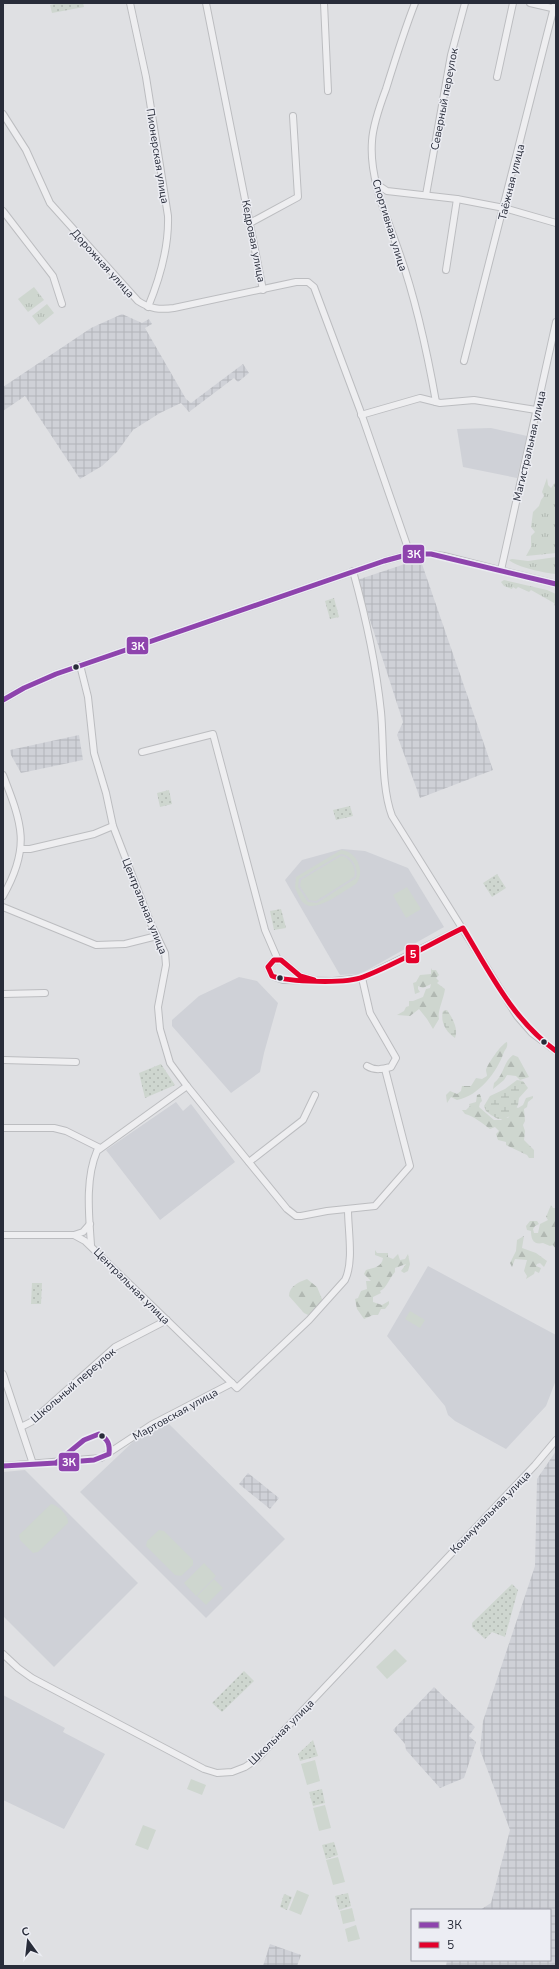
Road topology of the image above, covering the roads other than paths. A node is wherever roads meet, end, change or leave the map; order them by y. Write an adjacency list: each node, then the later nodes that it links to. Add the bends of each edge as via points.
1 (130, 3): 23 (street, Пионерская улица, via 146,77 168,216 165,252)
2 (206, 3): 18 (street, Кедровая улица)
3 (324, 3): 10 (street)
4 (415, 3): 13 (street, Спортивная улица, via 374,130 373,162)
5 (465, 3): 14 (street, Северный переулок, via 451,55)
6 (513, 3): 9 (street)
7 (530, 3): 8 (street)
8 (555, 7): 16 (street, Таёжная улица)
9 (497, 77)
10 (328, 91)
11 (3, 114): 23 (street, Дорожная улица, via 26,150 50,204 138,301)
12 (293, 116): 18 (street, via 298,197)
13 (378, 186): 14 (street, via 387,191); 26 (street, Спортивная улица, via 400,252 424,339)
14 (426, 195): 15 (street)
15 (457, 199): 16 (street); 20 (street)
16 (504, 208): 19 (street); 25 (street, Таёжная улица)
17 (3, 210): 22 (street, via 53,276)
18 (250, 223): 21 (street, Кедровая улица)
19 (556, 223)
20 (446, 270)
21 (263, 290): 23 (street, via 174,308); 28 (street, Кедровая улица, via 302,282 308,282 314,287)
22 (62, 304)
23 (148, 307)
24 (556, 322): 27 (street, Магистральная улица)
25 (464, 361)
26 (436, 402): 27 (street, via 474,400); 28 (street, via 420,398)
27 (536, 410): 30 (street, Магистральная улица)
28 (361, 415): 29 (street, Кедровая улица)
29 (410, 554): 30 (street, via 434,554); 31 (street)
30 (502, 570): 32 (street)
31 (353, 571): 33 (street); 41 (street, via 375,670 389,807 392,816)
32 (556, 584)
33 (80, 665): 34 (street, via 42,679); 37 (street, Центральная улица, via 88,697 94,753)
34 (3, 700)
35 (142, 752): 43 (street, via 213,734 266,930)
36 (3, 775): 38 (street, via 21,826)
37 (113, 826): 38 (street, via 80,837); 42 (street, Центральная улица)
38 (22, 849): 39 (street)
39 (3, 896)
40 (3, 907): 42 (street, via 96,945 125,944)
41 (463, 928): 44 (street); 48 (street, via 517,1016 532,1033)
42 (157, 936): 53 (street, Центральная улица, via 165,953 166,965 158,1007 159,1024 170,1063)
43 (278, 960): 45 (street, via 285,962 300,976); 45 (street, via 271,962 268,968 274,978)
44 (362, 978): 45 (street, via 349,981); 52 (street, via 370,1013 396,1058 391,1067)
45 (314, 980)
46 (44, 993): 47 (street)
47 (3, 994)
48 (556, 1051)
49 (3, 1060): 50 (street)
50 (76, 1062)
51 (367, 1066): 52 (street)
52 (385, 1069): 58 (street, via 410,1166 374,1206)
53 (187, 1086): 56 (street); 57 (street, Центральная улица)
54 (315, 1095): 57 (street, via 303,1120)
55 (3, 1128): 56 (street, via 54,1128 66,1131)
56 (100, 1148): 59 (street, Центральная улица, via 95,1156 92,1174)
57 (249, 1162): 58 (street, Центральная улица, via 287,1209 296,1216)
58 (348, 1210): 65 (street, via 350,1260 345,1280 309,1320 237,1388)
59 (90, 1224): 60 (street, via 86,1230); 62 (street, Центральная улица)
60 (74, 1235): 61 (street); 62 (street)
61 (4, 1236)
62 (91, 1245): 63 (street, Центральная улица)
63 (167, 1320): 65 (street, Центральная улица); 66 (street, Школьный переулок, via 119,1345 31,1422)
64 (3, 1374): 66 (street)
65 (232, 1383): 68 (street, Мартовская улица, via 151,1425 101,1458)
66 (21, 1427): 68 (street)
67 (556, 1440): 70 (street, Коммунальная улица)
68 (33, 1464): 69 (street, Мартовская улица)
69 (3, 1466)
70 (423, 1582): 71 (street, Школьная улица, via 257,1759 232,1772 218,1773 204,1769 133,1733 32,1678)
71 (3, 1654)

